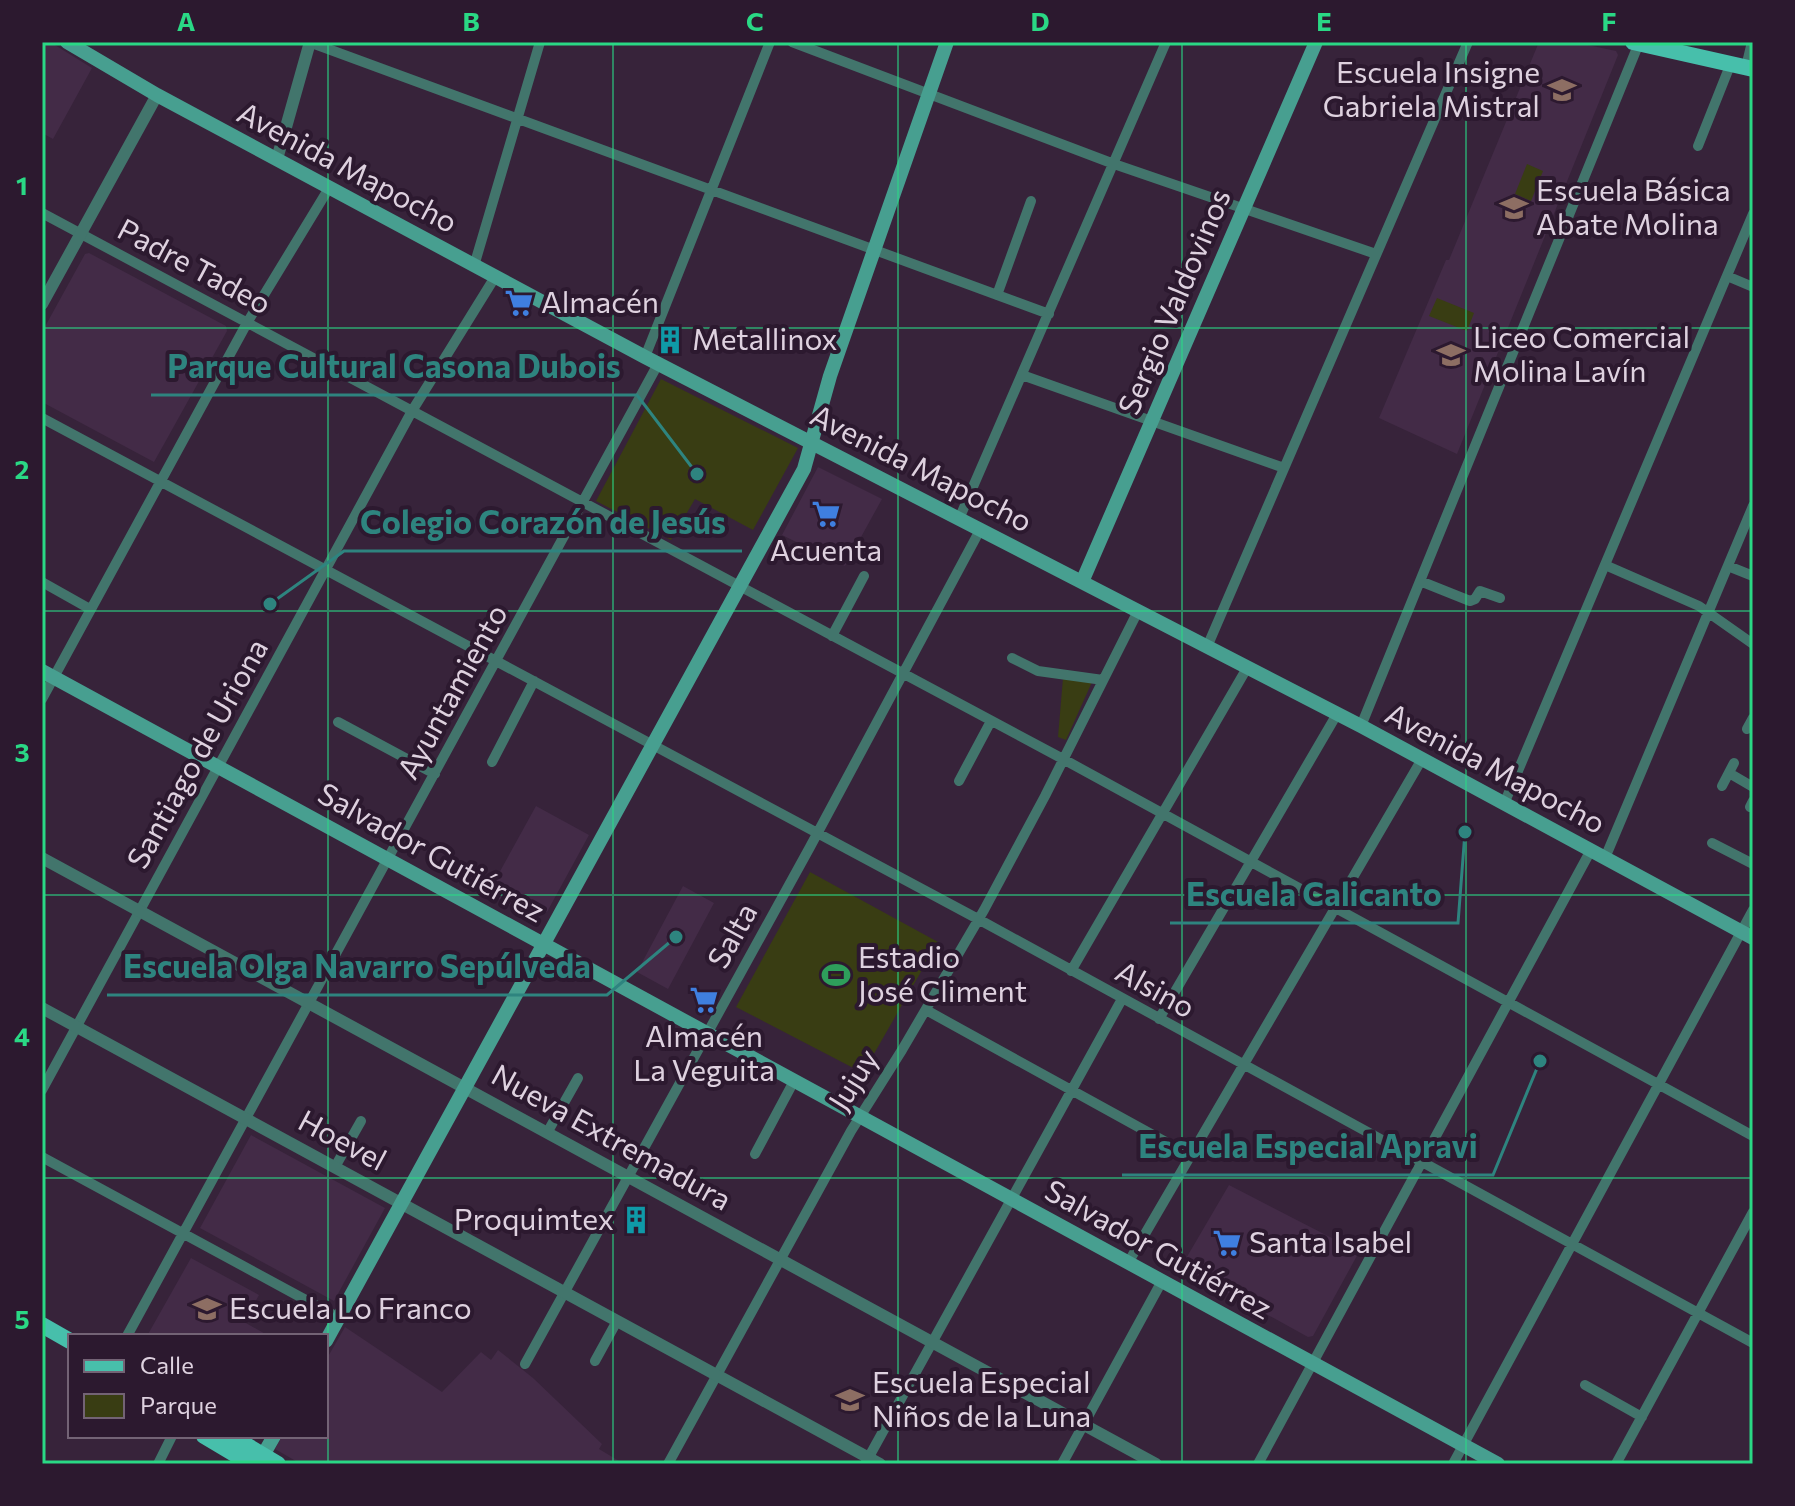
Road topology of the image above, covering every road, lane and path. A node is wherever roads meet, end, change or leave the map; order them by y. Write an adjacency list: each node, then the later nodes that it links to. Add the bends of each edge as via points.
1 (67, 42): 12 (main road, Avenida Mapocho)
2 (310, 42): 16 (street); 18 (street)
3 (540, 42): 16 (street)
4 (770, 42): 21 (street, Ayuntamiento)
5 (792, 42): 14 (street)
6 (947, 42): 14 (main road)
7 (1166, 42): 19 (street)
8 (1316, 42): 23 (main road, Sergio Valdovinos)
9 (1468, 42): 28 (street)
10 (1752, 42): 13 (street)
11 (1636, 43): 13 (main road); 54 (street)
12 (92, 49): 15 (main road, Avenida Mapocho)
13 (1743, 66): 17 (street)
14 (929, 94): 19 (street); 27 (main road)
15 (157, 95): 18 (main road, Avenida Mapocho); 26 (street)
16 (517, 120): 21 (street); 29 (street)
17 (1698, 146)
18 (277, 159): 20 (main road, Avenida Mapocho)
19 (1114, 164): 23 (street); 35 (street)
20 (329, 188): 29 (main road, Avenida Mapocho); 36 (street)
21 (710, 191): 27 (street); 37 (street, Ayuntamiento)
22 (1031, 201): 33 (street)
23 (1244, 210): 28 (street); 41 (main road, Sergio Valdovinos)
24 (42, 213): 26 (street, Padre Tadeo)
25 (1753, 214): 30 (street)
26 (81, 234): 34 (street); 36 (street, Padre Tadeo)
27 (874, 250): 33 (street); 42 (main road)
28 (1376, 254): 43 (street)
29 (474, 266): 31 (main road, Avenida Mapocho)
30 (1727, 276): 32 (street); 49 (street)
31 (495, 277): 37 (main road, Avenida Mapocho); 39 (street, Santiago de Uriona)
32 (1753, 287)
33 (997, 295): 35 (street)
34 (42, 304)
35 (1049, 314): 38 (street)
36 (247, 323): 39 (street, Padre Tadeo); 44 (street)
37 (651, 361): 42 (main road, Avenida Mapocho); 45 (street, Ayuntamiento)
38 (1022, 375): 41 (street); 47 (street)
39 (412, 411): 45 (street, Padre Tadeo); 51 (street, Santiago de Uriona)
40 (42, 418): 44 (street, Alsino)
41 (1152, 421): 43 (street); 56 (main road, Sergio Valdovinos)
42 (811, 442): 47 (main road, Avenida Mapocho); 57 (main road, via 804,469)
43 (1284, 468): 64 (street)
44 (160, 480): 51 (street, Alsino); 59 (street)
45 (583, 502): 57 (street, Padre Tadeo); 66 (street, Ayuntamiento)
46 (1753, 506): 50 (street)
47 (959, 519): 48 (main road, Avenida Mapocho)
48 (980, 530): 56 (main road, Avenida Mapocho); 68 (street, Salta)
49 (1605, 565): 61 (street); 88 (street)
50 (1728, 566): 53 (street); 61 (street)
51 (326, 569): 66 (street, Alsino); 83 (street, Santiago de Uriona)
52 (864, 576): 62 (street)
53 (1753, 576)
54 (1420, 581): 58 (street, via 1470,601 1480,591); 77 (street)
55 (42, 582): 59 (street)
56 (1082, 582): 60 (main road, Avenida Mapocho)
57 (740, 586): 62 (street, Padre Tadeo); 79 (main road)
58 (1500, 598)
59 (90, 609): 69 (street)
60 (1138, 611): 64 (main road, Avenida Mapocho); 70 (street, Jujuy)
61 (1708, 613): 63 (street); 92 (street)
62 (832, 636): 68 (street, Padre Tadeo)
63 (1753, 644)
64 (1207, 647): 67 (main road, Avenida Mapocho)
65 (1012, 658): 70 (street, via 1038,671)
66 (497, 661): 71 (street, Alsino); 84 (street, Ayuntamiento)
67 (1247, 668): 73 (main road, Avenida Mapocho); 89 (street)
68 (903, 673): 75 (street, Padre Tadeo); 90 (street, Salta)
69 (48, 674): 72 (street); 83 (main road, Salvador Gutiérrez)
70 (1103, 680): 80 (street, Jujuy)
71 (534, 681): 79 (street, Alsino); 82 (street)
72 (42, 699)
73 (1337, 714): 77 (main road, Avenida Mapocho); 95 (street)
74 (1753, 718): 78 (street)
75 (991, 721): 80 (street, Padre Tadeo); 85 (street)
76 (338, 722): 84 (street)
77 (1361, 726): 81 (main road, Avenida Mapocho)
78 (1747, 729)
79 (653, 745): 90 (street, Alsino); 102 (main road)
80 (1063, 759): 89 (street, Padre Tadeo); 100 (street, Jujuy)
81 (1422, 759): 88 (main road, Avenida Mapocho); 97 (street)
82 (492, 762)
83 (218, 767): 94 (main road, Salvador Gutiérrez); 99 (street, Santiago de Uriona)
84 (435, 774): 94 (street, Ayuntamiento)
85 (959, 781)
86 (1722, 786): 87 (street, via 1732,768)
87 (1753, 787)
88 (1504, 804): 92 (main road, Avenida Mapocho)
89 (1163, 814): 95 (street, Padre Tadeo); 103 (street)
90 (817, 833): 100 (street, Alsino); 111 (street, Salta)
91 (1712, 843): 96 (street)
92 (1598, 854): 101 (main road, Avenida Mapocho); 106 (street)
93 (42, 858): 99 (street, Nueva Extremadura)
94 (388, 860): 102 (main road, Salvador Gutiérrez); 105 (street, Ayuntamiento)
95 (1250, 862): 97 (street, Padre Tadeo); 109 (street)
96 (1753, 864)
97 (1335, 908): 106 (street, Padre Tadeo); 112 (street)
98 (1753, 910): 101 (street)
99 (140, 911): 105 (street, Nueva Extremadura); 110 (street, Santiago de Uriona)
100 (978, 919): 103 (street, Alsino); 108 (street, Jujuy)
101 (1747, 935): 115 (street)
102 (543, 944): 111 (main road, Salvador Gutiérrez); 116 (main road)
103 (1071, 971): 104 (street, Alsino)
104 (1122, 999): 109 (street, Alsino); 118 (street)
105 (309, 1003): 116 (street, Nueva Extremadura); 120 (street, Ayuntamiento)
106 (1508, 1003): 115 (street, Padre Tadeo); 127 (street)
107 (42, 1008): 110 (street, Hoevel)
108 (926, 1010): 118 (street); 119 (street, Jujuy)
109 (1159, 1019): 112 (street, Alsino)
110 (77, 1027): 117 (street, Santiago de Uriona); 120 (street, Hoevel)
111 (707, 1034): 114 (main road, Salvador Gutiérrez); 129 (street, Salta)
112 (1244, 1065): 125 (street); 127 (street, Alsino)
113 (578, 1078): 122 (street)
114 (794, 1081): 119 (main road, Salvador Gutiérrez); 124 (street)
115 (1659, 1085): 123 (street, Padre Tadeo); 134 (street)
116 (465, 1088): 122 (street, Nueva Extremadura); 131 (main road)
117 (42, 1090)
118 (1071, 1090): 125 (street); 130 (street)
119 (860, 1117): 130 (main road, Salvador Gutiérrez); 135 (street, Jujuy)
120 (245, 1118): 128 (street, Hoevel); 133 (street, Ayuntamiento)
121 (361, 1121): 128 (street)
122 (547, 1133): 129 (street, Nueva Extremadura)
123 (1753, 1136)
124 (755, 1154)
125 (1191, 1156): 136 (street)
126 (42, 1157): 133 (street)
127 (1422, 1162): 134 (street, Alsino); 151 (street)
128 (335, 1167): 131 (street, Hoevel)
129 (628, 1176): 135 (street, Nueva Extremadura); 138 (street, Salta)
130 (1010, 1198): 136 (main road, Salvador Gutiérrez); 147 (street)
131 (402, 1203): 138 (street, Hoevel); 140 (main road)
132 (1753, 1212): 139 (street)
133 (182, 1233): 140 (street); 143 (street, Ayuntamiento)
134 (1573, 1245): 139 (street, Alsino); 161 (street)
135 (780, 1259): 147 (street, Nueva Extremadura); 153 (street, Jujuy)
136 (1128, 1263): 137 (main road, Salvador Gutiérrez)
137 (1162, 1281): 151 (main road, Salvador Gutiérrez); 156 (street)
138 (564, 1292): 141 (street, Hoevel); 152 (street, Salta)
139 (1698, 1313): 148 (street, Alsino); 155 (street)
140 (339, 1318): 144 (main road)
141 (617, 1321): 150 (street); 153 (street, Hoevel)
142 (42, 1325): 146 (main road)
143 (128, 1334)
144 (328, 1337)
145 (42, 1338): 149 (main road)
146 (68, 1340)
147 (931, 1342): 156 (street, Nueva Extremadura); 163 (street)
148 (1753, 1343)
149 (68, 1352)
150 (595, 1361)
151 (1313, 1363): 161 (main road, Salvador Gutiérrez); 168 (street)
152 (525, 1364)
153 (716, 1375): 163 (street, Hoevel); 165 (street, Jujuy)
154 (1585, 1385): 155 (street)
155 (1642, 1417): 171 (street)
156 (1084, 1425): 166 (street); 167 (street, Nueva Extremadura)
157 (171, 1438): 164 (street)
158 (208, 1438): 162 (main road)
159 (233, 1438): 162 (main road)
160 (273, 1438): 162 (main road)
161 (1464, 1446): 169 (street); 170 (main road, Salvador Gutiérrez)
162 (262, 1462)
163 (871, 1462)
164 (158, 1464)
165 (668, 1464)
166 (1062, 1464)
167 (1156, 1464)
168 (1258, 1464)
169 (1453, 1464)
170 (1498, 1464)
171 (1616, 1464)

